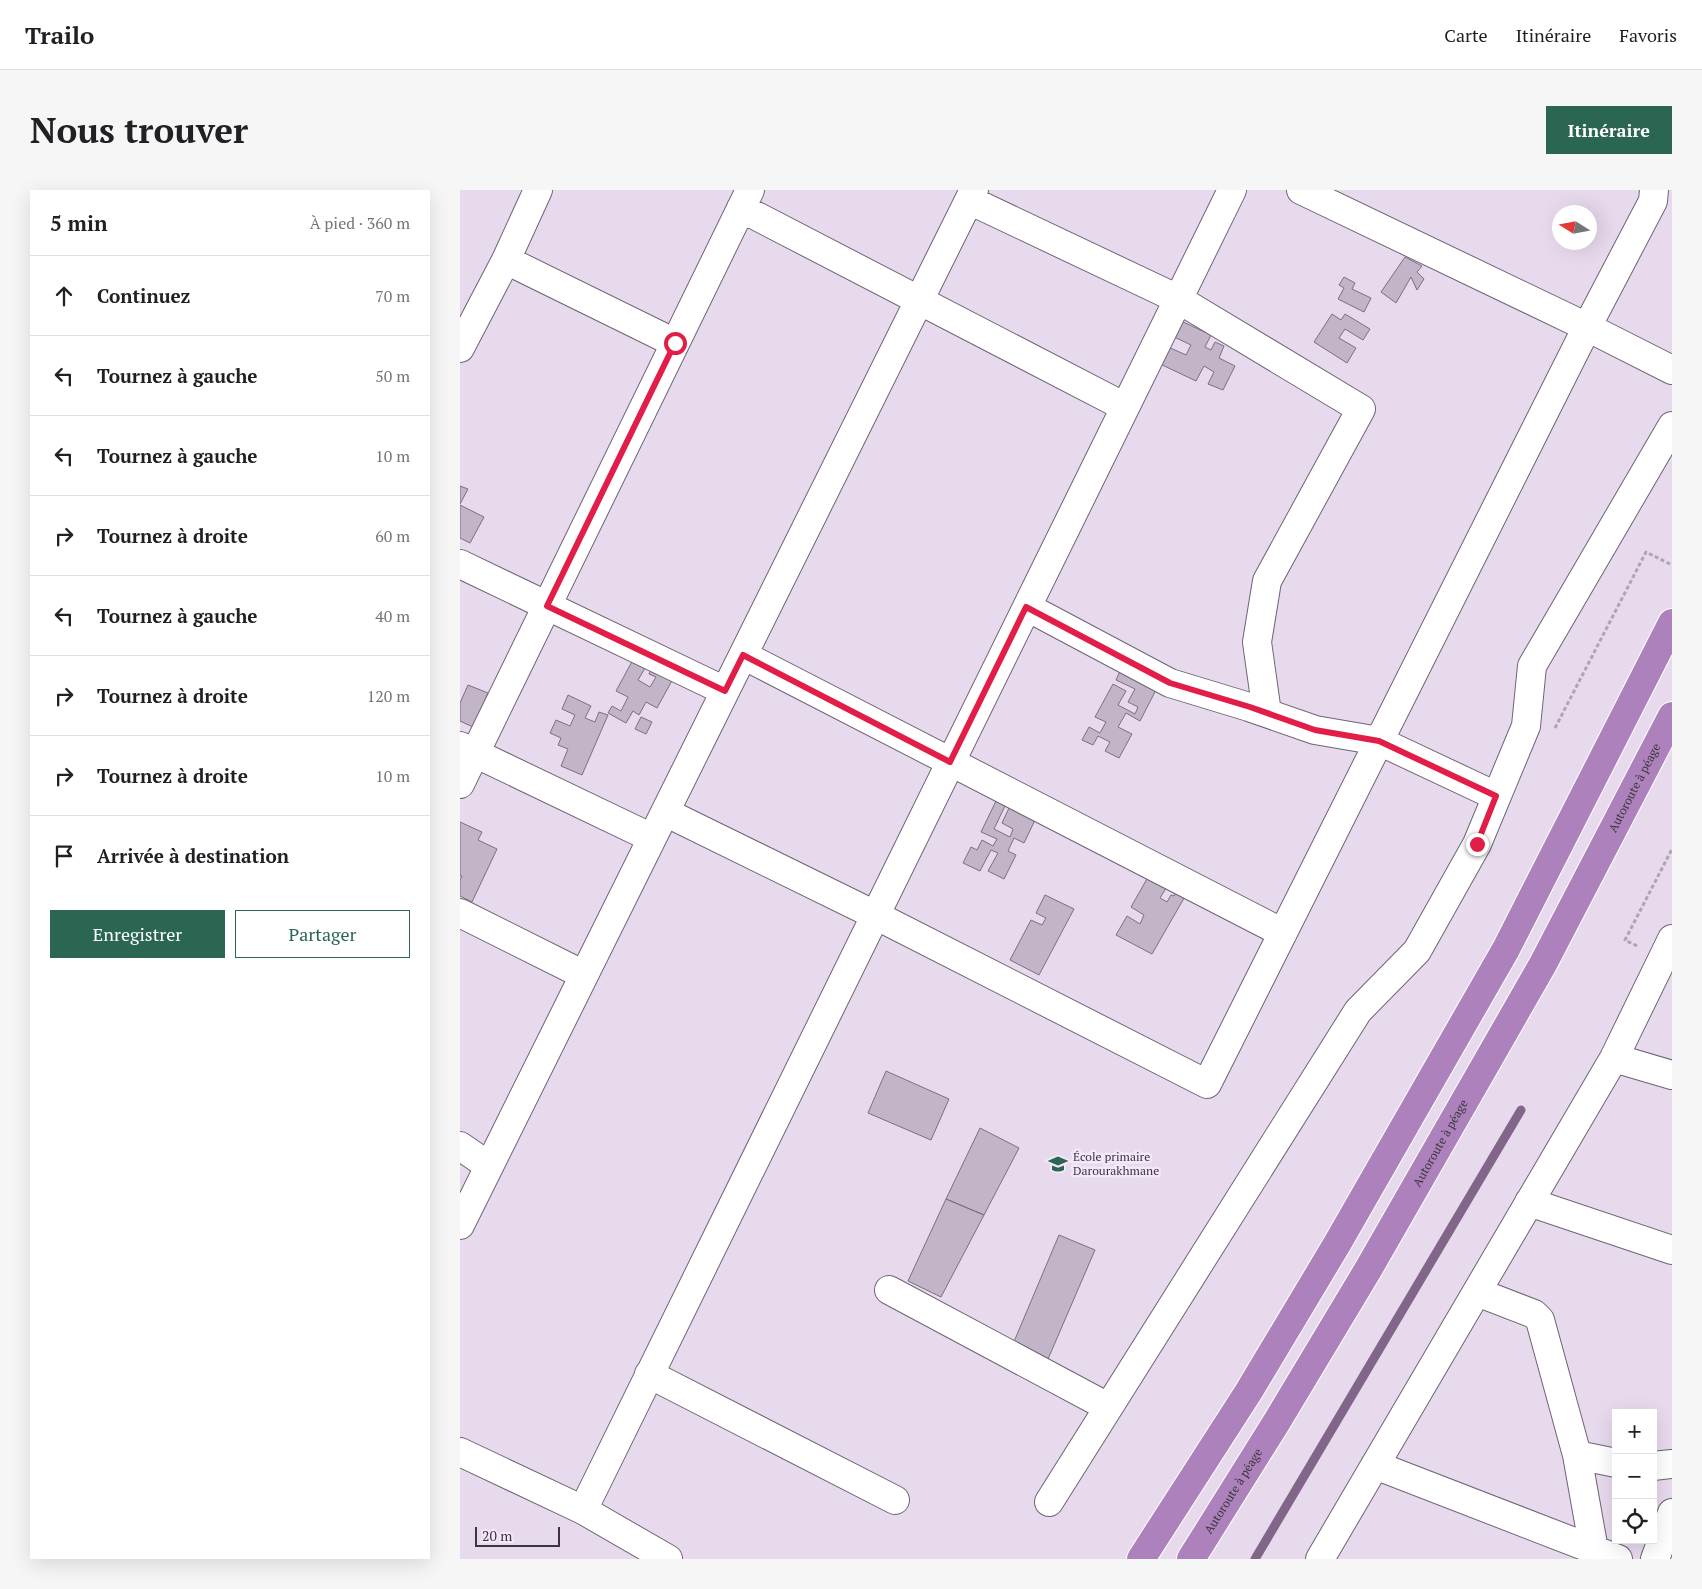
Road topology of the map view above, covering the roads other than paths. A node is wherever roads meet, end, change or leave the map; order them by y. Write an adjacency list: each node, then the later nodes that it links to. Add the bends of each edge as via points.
1 (538, 190): 7 (street)
2 (1232, 190): 8 (street)
3 (1301, 190): 10 (street)
4 (1654, 190): 10 (street, via 1653,201)
5 (972, 195): 8 (street); 9 (street)
6 (745, 199): 9 (street); 11 (street)
7 (506, 260): 11 (street); 12 (street)
8 (1178, 299): 14 (street); 22 (street, via 1361,409 1267,580 1257,642)
9 (919, 301): 14 (street); 20 (street)
10 (1587, 327): 13 (street); 24 (street)
11 (675, 343): 17 (street)
12 (460, 348)
13 (1672, 370)
14 (1125, 407): 18 (street)
15 (1672, 426): 28 (street, via 1532,666 1526,726)
16 (460, 564): 17 (street)
17 (547, 606): 21 (street); 25 (street)
18 (1026, 607): 22 (street, via 1170,683); 26 (street)
19 (1672, 623): 59 (highway, via 1506,949 1337,1244 1249,1391)
20 (743, 655): 21 (street); 26 (street)
21 (725, 691): 29 (street)
22 (1267, 713): 24 (street, via 1315,730)
23 (1672, 716): 60 (highway, Autoroute à péage, via 1543,964 1349,1301)
24 (1379, 741): 28 (street); 33 (street)
25 (468, 750): 27 (street); 30 (street)
26 (950, 762): 32 (street); 33 (street)
27 (460, 784)
28 (1496, 796): 46 (street, via 1477,844 1417,951 1358,1011)
29 (665, 812): 30 (street); 32 (street)
30 (652, 838): 35 (street)
31 (460, 913): 35 (street)
32 (875, 915): 33 (street, via 1207,1084); 45 (street)
33 (1283, 933)
34 (1667, 949): 36 (street)
35 (584, 975): 39 (street)
36 (1614, 1058): 37 (street); 40 (street)
37 (1672, 1075)
38 (460, 1146): 39 (street)
39 (489, 1166): 41 (street)
40 (1529, 1202): 42 (street); 44 (street)
41 (460, 1225)
42 (1672, 1250)
43 (888, 1290): 46 (street)
44 (1477, 1292): 48 (street, via 1534,1314 1540,1320); 51 (street)
45 (649, 1374): 53 (street); 55 (street)
46 (1108, 1407): 54 (street)
47 (460, 1452): 55 (street)
48 (1577, 1455): 49 (street); 57 (street)
49 (1612, 1462)
50 (1672, 1464): 52 (street)
51 (1375, 1465): 57 (street); 61 (street)
52 (1657, 1466)
53 (895, 1500)
54 (1049, 1502)
55 (583, 1510): 58 (street)
56 (1672, 1513): 62 (street)
57 (1606, 1554)
58 (668, 1559)
59 (1141, 1559)
60 (1191, 1559)
61 (1320, 1559)
62 (1654, 1559)

